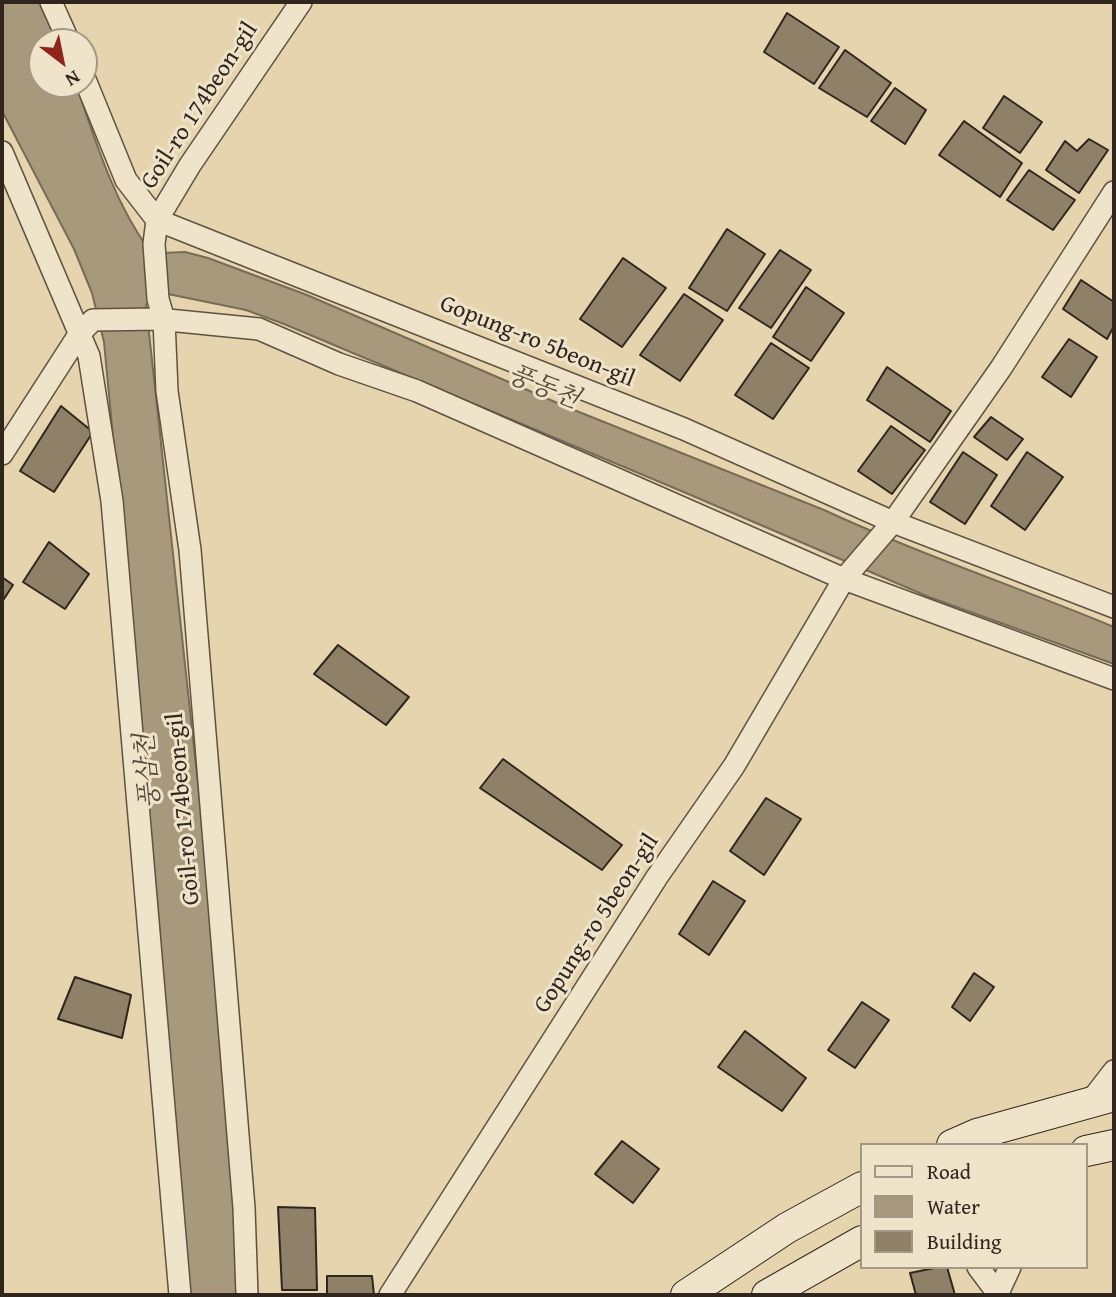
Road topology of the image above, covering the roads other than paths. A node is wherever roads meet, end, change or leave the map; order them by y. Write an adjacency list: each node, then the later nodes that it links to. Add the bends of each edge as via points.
1 (51, 2): 3 (street)
2 (301, 2): 7 (street, Goil-ro 174beon-gil)
3 (63, 28)
4 (93, 98): 7 (street, via 126,180)
5 (2, 152): 9 (street, Goil-ro 174beon-gil)
6 (1114, 192): 11 (street, via 1001,368)
7 (157, 220): 8 (street, Goil-ro 174beon-gil, via 153,244); 11 (street, Gopung-ro 5beon-gil, via 684,429)
8 (160, 312): 9 (street); 12 (street, via 260,329 339,364 417,391); 26 (street, Goil-ro 174beon-gil, via 190,550 244,1208)
9 (86, 327): 10 (street); 25 (street, Goil-ro 174beon-gil, via 112,501)
10 (2, 454)
11 (888, 527): 12 (street, Gopung-ro 5beon-gil); 13 (street, Gopung-ro 5beon-gil)
12 (847, 575): 14 (street); 27 (street, Gopung-ro 5beon-gil, via 734,766 657,877)
13 (1114, 607)
14 (1114, 678)
15 (1114, 1071): 16 (street)
16 (1102, 1099): 17 (main road)
17 (957, 1143)
18 (1114, 1145): 19 (main road)
19 (1088, 1151)
20 (860, 1188): 28 (main road, via 788,1228)
21 (860, 1242): 29 (main road)
22 (980, 1269): 24 (street)
23 (1009, 1269): 24 (street)
24 (999, 1294)
25 (180, 1295)
26 (247, 1295)
27 (390, 1295)
28 (686, 1295)
29 (767, 1295)

